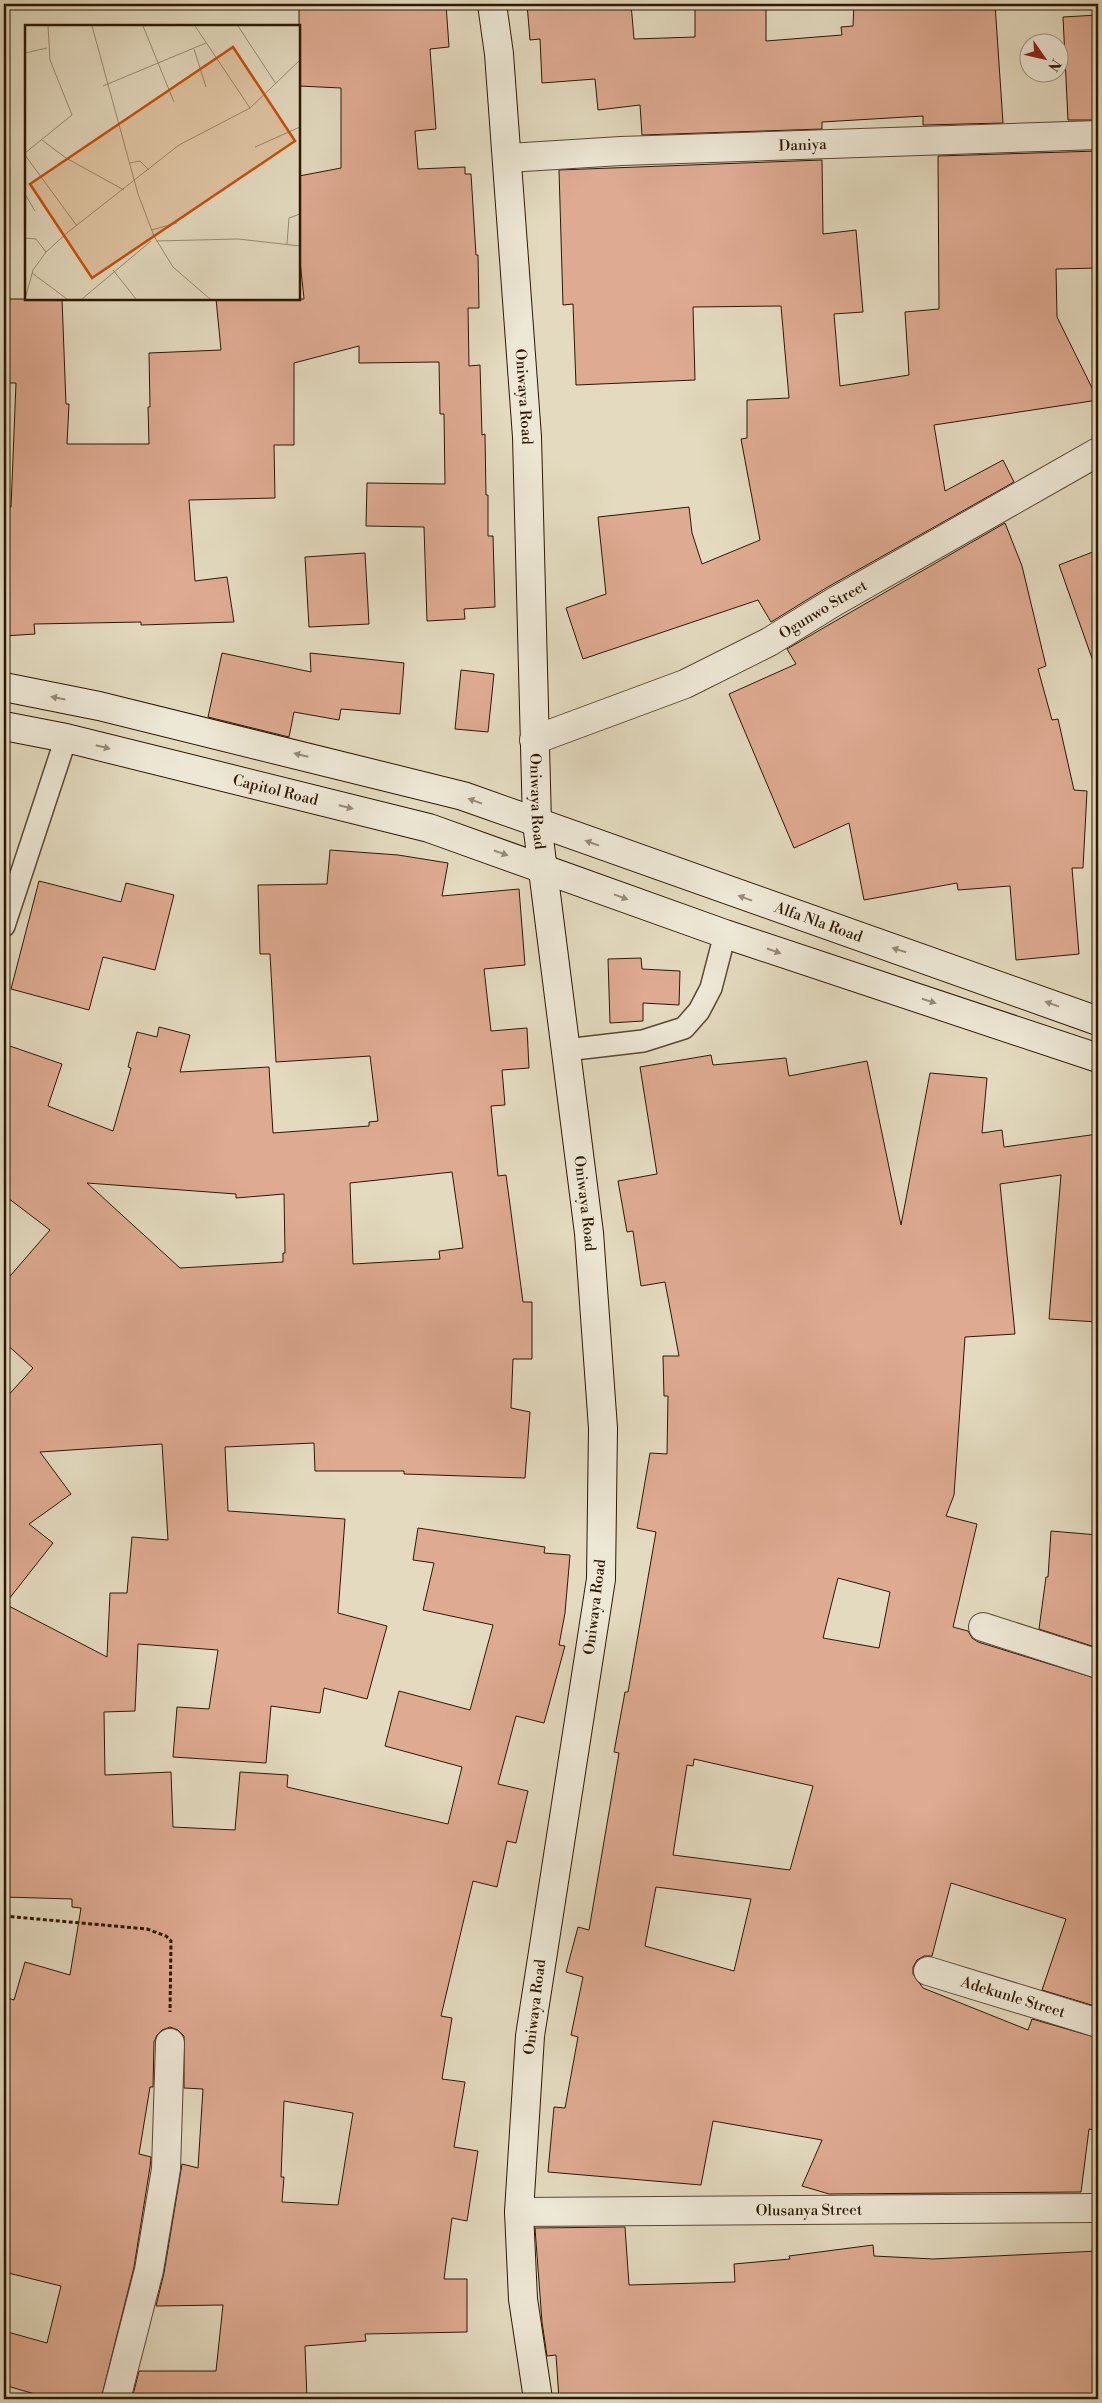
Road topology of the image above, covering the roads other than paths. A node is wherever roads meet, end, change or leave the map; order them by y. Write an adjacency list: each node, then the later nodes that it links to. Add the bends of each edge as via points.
1 (492, 4): 3 (main road, Oniwaya Road)
2 (1098, 135): 3 (main road, Daniya, via 621,151)
3 (507, 158): 8 (main road, Oniwaya Road, via 527,437)
4 (1098, 452): 8 (main road, Ogunwo Street, via 768,642 685,684)
5 (4, 687): 9 (main road, one-way to 5, via 463,796 100,706)
6 (4, 726): 7 (main road, Capitol Road)
7 (66, 738): 10 (main road, Capitol Road, one-way to 10, via 429,828); 11 (lane)
8 (534, 740): 9 (main road, Oniwaya Road)
9 (537, 823): 10 (main road, Oniwaya Road); 13 (main road, Alfa Nla Road, one-way to 9)
10 (543, 868): 12 (main road, one-way to 12); 14 (main road, Oniwaya Road)
11 (4, 926)
12 (725, 934): 14 (lane, via 711,988 699,1011 684,1028 643,1042); 15 (main road, one-way to 15)
13 (1098, 1021)
14 (566, 1050): 22 (main road, Oniwaya Road, via 589,1233 603,1428 601,1579 530,2036)
15 (1098, 1058)
16 (983, 1628): 17 (main road)
17 (1098, 1664)
18 (928, 1971): 19 (main road, Adekunle Street)
19 (1098, 2023)
20 (170, 2042): 23 (main road, via 166,2169 149,2270)
21 (1098, 2208): 22 (main road, Olusanya Street)
22 (519, 2212): 24 (main road, Oniwaya Road, via 524,2299)
23 (116, 2399)
24 (538, 2399)

